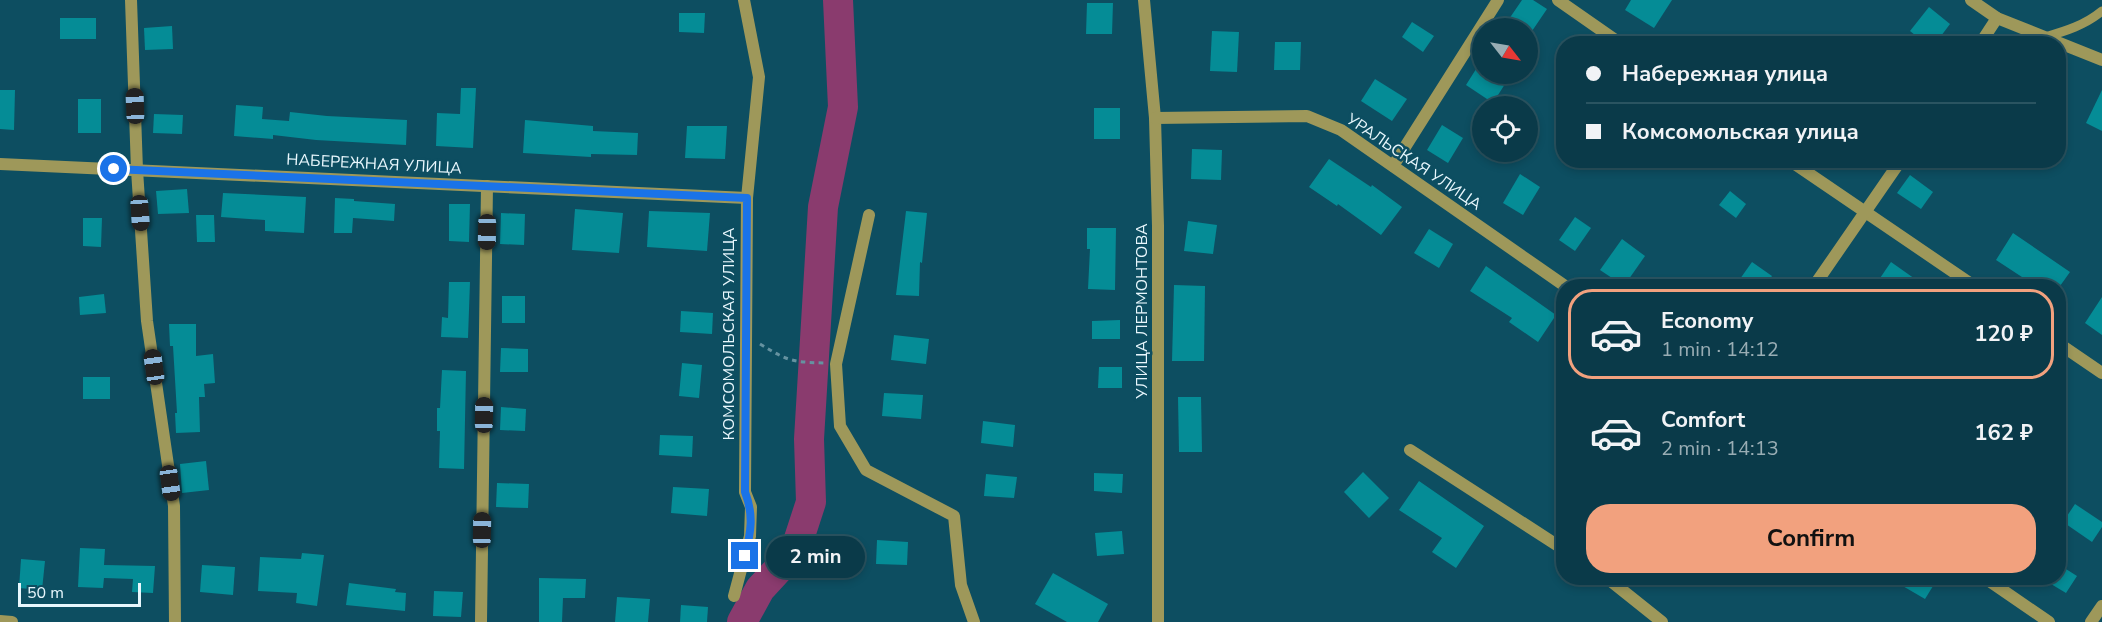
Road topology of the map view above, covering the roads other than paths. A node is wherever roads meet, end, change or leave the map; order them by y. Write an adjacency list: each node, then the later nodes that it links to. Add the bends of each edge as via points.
1 (131, 0): 20 (street)
2 (744, 0): 22 (street, КОМСОМОЛЬСКАЯ УЛИЦА, via 759,76)
3 (1144, 0): 15 (street, УЛИЦА ЛЕРМОНТОВА)
4 (1498, 0): 17 (street)
5 (1558, 0): 9 (street)
6 (1971, 0): 8 (street)
7 (2102, 11): 12 (lane, via 2077,27)
8 (1997, 18): 10 (street); 11 (street)
9 (1610, 36)
10 (1985, 36)
11 (2042, 36)
12 (2048, 36)
13 (2066, 45): 14 (street)
14 (2102, 60)
15 (1155, 118): 17 (street, УРАЛЬСКАЯ УЛИЦА, via 1307,116 1341,130); 41 (street, УЛИЦА ЛЕРМОНТОВА)
16 (0, 164): 20 (street, НАБЕРЕЖНАЯ УЛИЦА)
17 (1393, 166): 27 (street, УРАЛЬСКАЯ УЛИЦА)
18 (1800, 168): 23 (street)
19 (1896, 168): 23 (street)
20 (137, 170): 21 (street, НАБЕРЕЖНАЯ УЛИЦА); 38 (street, via 147,321 174,506)
21 (487, 186): 22 (street, НАБЕРЕЖНАЯ УЛИЦА); 39 (street)
22 (747, 198): 34 (street, КОМСОМОЛЬСКАЯ УЛИЦА, via 745,492 751,507 750,536)
23 (1865, 213): 25 (street); 26 (street)
24 (869, 215): 40 (street, via 836,364 840,426 867,470 954,516 961,585)
25 (1819, 279)
26 (1964, 279)
27 (1556, 280)
28 (2066, 348): 29 (street)
29 (2102, 373)
30 (1410, 450): 31 (street)
31 (1556, 544)
32 (1617, 585): 42 (street)
33 (1995, 585): 43 (street)
34 (734, 596)
35 (2102, 606): 44 (street)
36 (0, 621): 37 (street)
37 (12, 622)
38 (175, 622)
39 (481, 622)
40 (974, 622)
41 (1158, 622)
42 (1662, 622)
43 (2049, 622)
44 (2091, 622)

